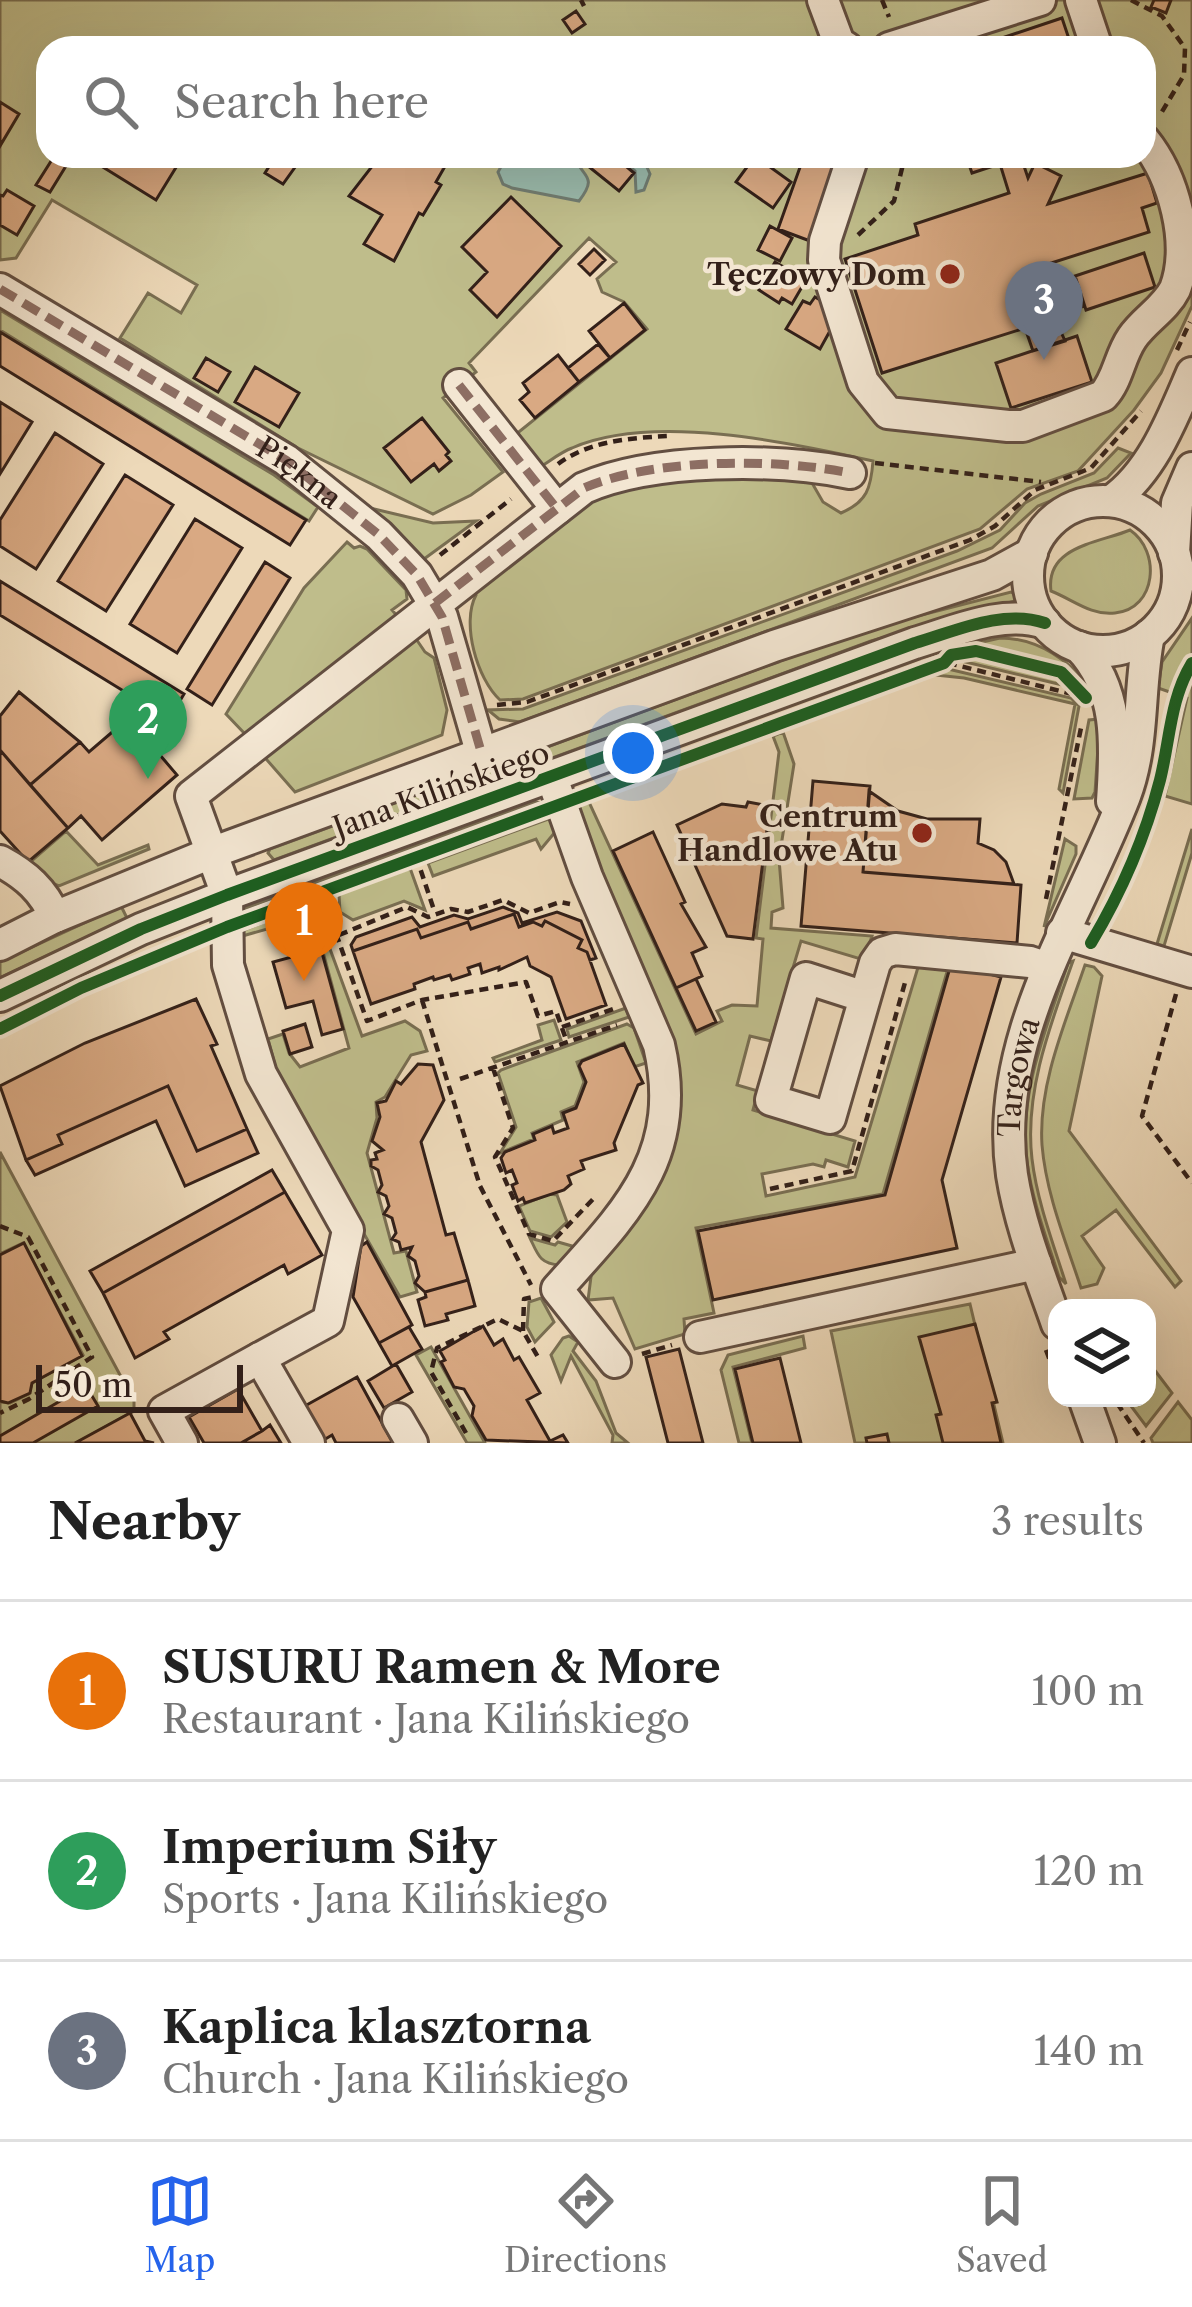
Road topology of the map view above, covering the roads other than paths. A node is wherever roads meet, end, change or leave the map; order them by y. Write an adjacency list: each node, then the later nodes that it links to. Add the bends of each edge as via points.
1 (823, 0): 4 (street)
2 (1040, 0): 5 (street)
3 (1082, 0): 6 (street)
4 (836, 36)
5 (927, 36)
6 (1093, 36)
7 (1156, 155): 8 (street, via 1179,213 1176,288 1128,344 1112,386 1092,403 1023,426 888,413 863,382 824,260)
8 (849, 168)
9 (0, 289): 18 (street, Piękna, via 309,476 379,535)
10 (1183, 364): 14 (street, via 1141,472)
11 (459, 385): 15 (street)
12 (1192, 468): 17 (street, via 1178,503)
13 (850, 473): 15 (street, via 763,462 626,474 584,488)
14 (1111, 501): 16 (street, via 1056,517); 17 (street, via 1157,524)
15 (557, 508): 18 (street)
16 (1032, 553): 19 (street, via 1030,590); 22 (street, Jana Kilińskiego, via 992,575)
17 (1174, 553): 20 (street, via 1174,598)
18 (435, 603): 22 (street, Piękna); 25 (street, via 191,796)
19 (1045, 623): 21 (street); 23 (street, Jana Kilińskiego, via 1007,618 915,643)
20 (1149, 634): 21 (street, via 1115,650); 24 (street, Targowa, via 1134,767)
21 (1079, 646): 24 (street, Targowa, via 1110,702)
22 (482, 755): 25 (street, Jana Kilińskiego)
23 (551, 775): 27 (street, Jana Kilińskiego); 39 (street, via 665,1072 664,1116 647,1178 557,1289)
24 (1107, 836): 29 (street, Targowa)
25 (211, 853): 27 (street); 28 (street, Jana Kilińskiego)
26 (0, 861): 28 (street, via 22,872)
27 (227, 895): 33 (street, Jana Kilińskiego); 38 (street, via 227,965 261,1074 348,1230 328,1321)
28 (55, 917): 30 (street, Jana Kilińskiego)
29 (1062, 934): 31 (street, Targowa); 32 (street)
30 (0, 945)
31 (1048, 968): 34 (street, via 895,949 875,963); 35 (street, Targowa, via 1010,1114 1016,1198)
32 (1185, 979)
33 (0, 996)
34 (865, 997)
35 (1036, 1264): 36 (street, Targowa); 37 (street)
36 (1048, 1299)
37 (700, 1336)
38 (260, 1358): 41 (street, via 164,1411); 42 (street)
39 (615, 1362)
40 (1087, 1407): 43 (street)
41 (182, 1443)
42 (309, 1443)
43 (1100, 1443)

